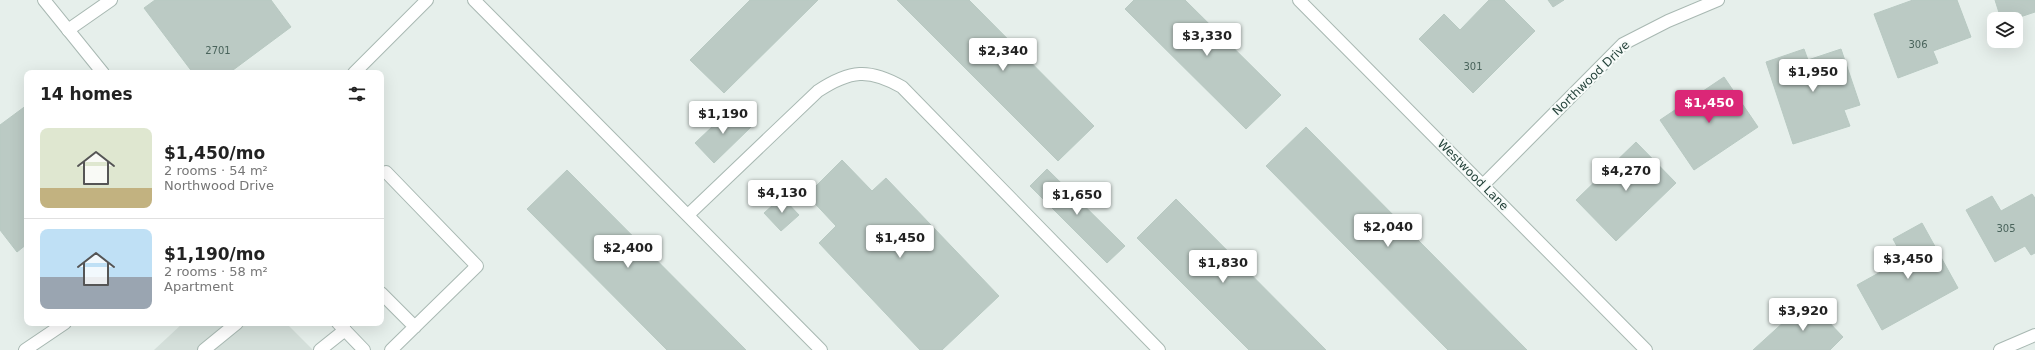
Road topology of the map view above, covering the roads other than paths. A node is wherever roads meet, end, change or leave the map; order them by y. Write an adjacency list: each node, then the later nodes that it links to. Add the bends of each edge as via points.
1 (44, 0): 7 (street)
2 (110, 0): 7 (street)
3 (427, 0): 9 (street)
4 (474, 0): 12 (street)
5 (1299, 0): 11 (street, Westwood Lane)
6 (1718, 0): 11 (street, Northwood Drive, via 1623,44)
7 (68, 30): 8 (street)
8 (101, 70)
9 (357, 70)
10 (386, 172): 17 (street, via 477,266)
11 (1483, 185): 26 (street, Westwood Lane)
12 (688, 215): 24 (street); 25 (street, via 818,90 836,79 855,74 886,78 902,87)
13 (384, 295): 17 (street)
14 (60, 326): 19 (street)
15 (233, 326): 20 (street)
16 (341, 326): 21 (street); 22 (street)
17 (415, 327): 23 (street)
18 (2035, 335): 27 (street)
19 (24, 350)
20 (204, 350)
21 (320, 350)
22 (364, 350)
23 (391, 350)
24 (821, 350)
25 (1159, 350)
26 (1646, 350)
27 (2000, 350)

